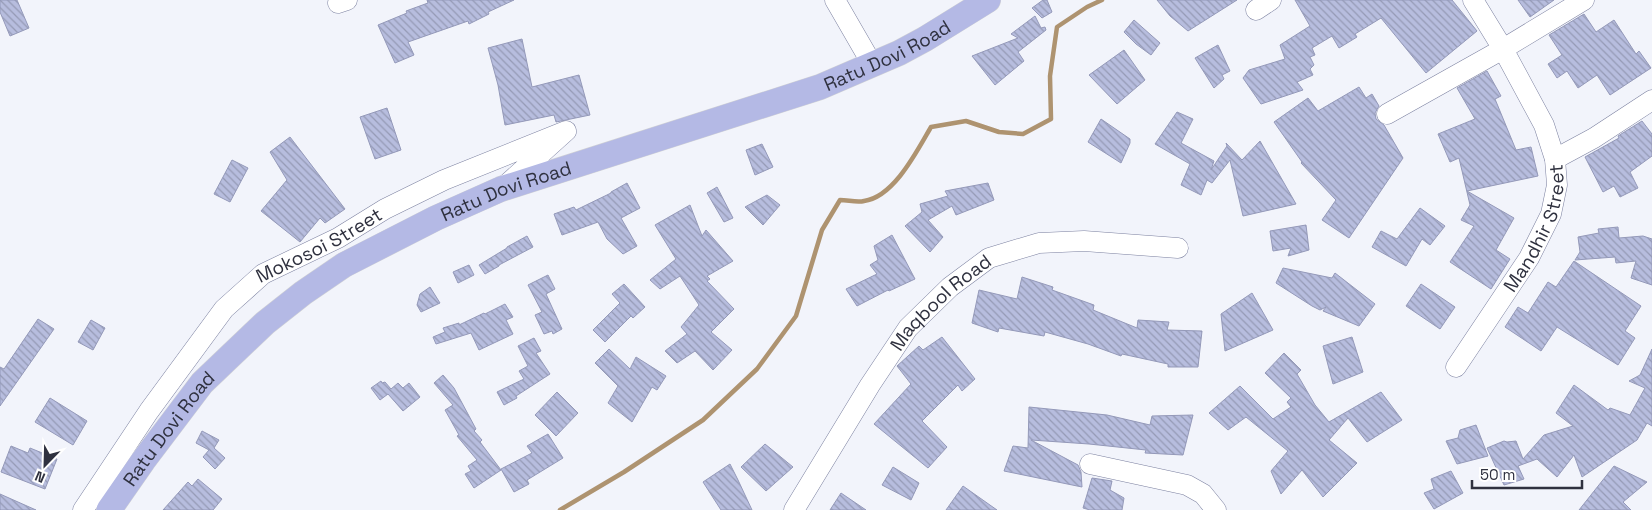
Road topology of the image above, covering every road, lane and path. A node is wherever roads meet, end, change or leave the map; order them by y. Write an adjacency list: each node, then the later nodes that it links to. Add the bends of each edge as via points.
1 (834, 0): 6 (street)
2 (988, 0): 6 (main road, Ratu Dovi Road, via 926,39)
3 (1473, 0): 5 (street, Mandhir Street)
4 (1584, 0): 5 (street)
5 (1503, 49): 8 (street); 9 (street, Mandhir Street, via 1544,125)
6 (872, 64): 10 (main road, Ratu Dovi Road, via 820,87)
7 (1652, 100): 9 (street)
8 (1387, 114)
9 (1555, 159): 12 (street, Mandhir Street, via 1558,186 1551,214 1529,258)
10 (501, 190): 14 (street, Mokosoi Street, via 566,131 444,180 385,208 338,238 263,274 224,309 149,411); 15 (main road, Ratu Dovi Road, via 436,218 344,265 266,323 202,382)
11 (1178, 248): 16 (street, Maqbool Road, via 1084,241 1039,243 989,258 950,287 908,328)
12 (1456, 367)
13 (1090, 464): 17 (street, via 1187,485 1202,494)
14 (83, 510)
15 (109, 510)
16 (794, 510)
17 (1216, 510)

